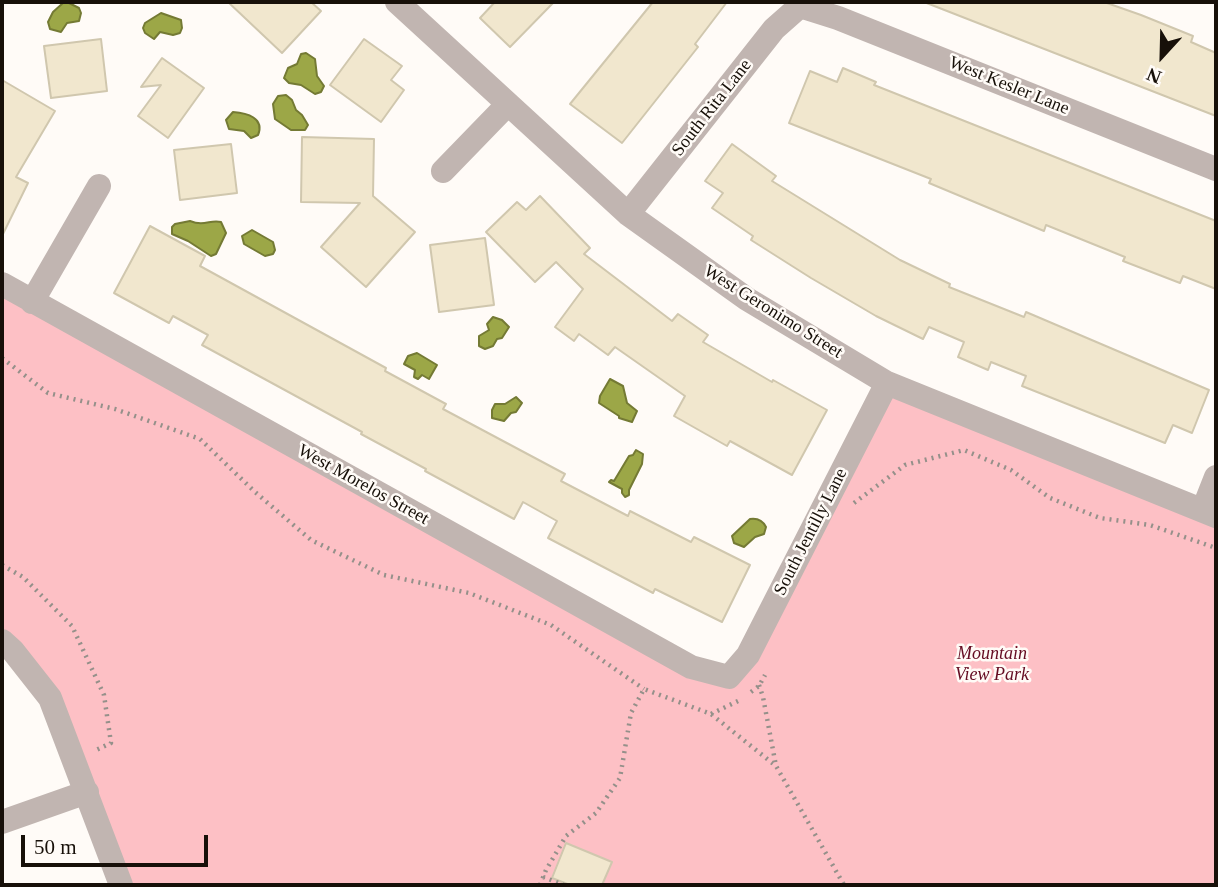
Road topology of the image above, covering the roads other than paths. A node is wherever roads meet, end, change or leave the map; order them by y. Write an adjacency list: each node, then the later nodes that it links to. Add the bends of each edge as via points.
1 (397, 2): 3 (street, West Geronimo Street)
2 (800, 6): 4 (street, West Kesler Lane); 7 (street, South Rita Lane, via 774,29)
3 (507, 105): 5 (street); 7 (street, West Geronimo Street)
4 (1216, 169)
5 (443, 171)
6 (99, 186): 9 (street)
7 (628, 214): 10 (street, West Geronimo Street, via 747,299)
8 (2, 284): 9 (street, West Morelos Street)
9 (32, 302): 14 (street, West Morelos Street, via 691,667)
10 (887, 383): 12 (street, West Geronimo Street); 14 (street, South Jentilly Lane, via 748,655)
11 (1216, 477): 12 (street)
12 (1210, 513)
13 (2, 641): 15 (street, via 50,698)
14 (729, 677)
15 (87, 792): 16 (street); 17 (street)
16 (2, 822)
17 (121, 885)

